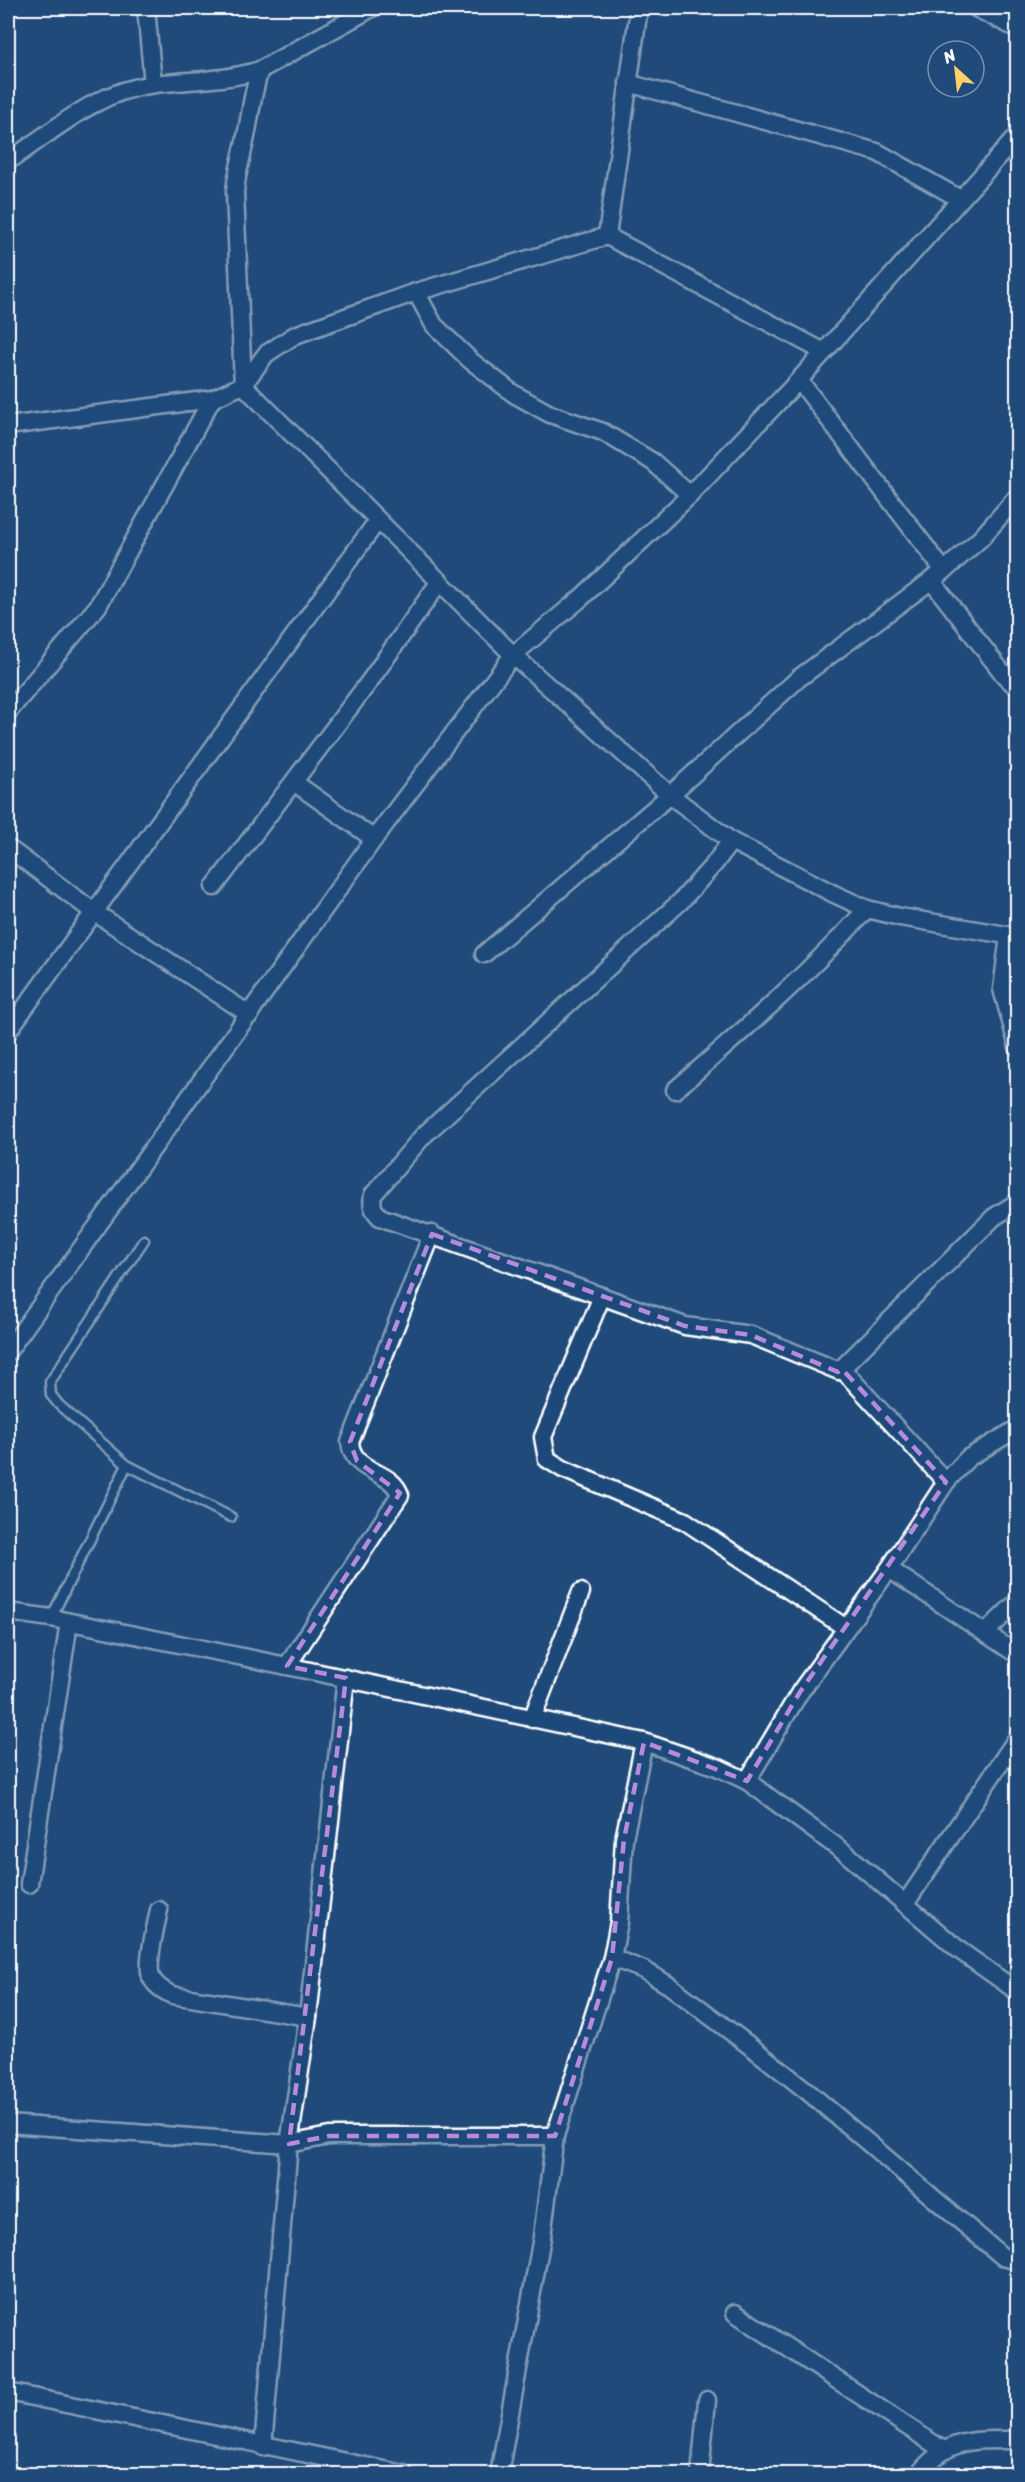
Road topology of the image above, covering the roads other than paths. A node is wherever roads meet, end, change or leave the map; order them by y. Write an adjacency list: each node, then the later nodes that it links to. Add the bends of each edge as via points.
1 (146, 8): 8 (street)
2 (372, 8): 6 (street)
3 (639, 8): 7 (street)
4 (976, 8): 5 (street)
5 (1017, 29)
6 (260, 70): 8 (street, via 242,76); 16 (street, via 236,172)
7 (628, 83): 11 (street, via 877,152); 12 (street)
8 (153, 84): 10 (street, via 88,106)
9 (1017, 135): 11 (street)
10 (8, 160)
11 (960, 199): 14 (street)
12 (607, 237): 13 (street); 14 (street)
13 (416, 292): 16 (street, via 296,335 266,354); 19 (street, via 434,325 514,394 550,414 603,432 653,462)
14 (824, 352): 15 (street)
15 (799, 380): 19 (street); 22 (street)
16 (243, 385): 17 (street); 21 (street)
17 (212, 399): 18 (street); 26 (street, via 98,606)
18 (8, 426)
19 (690, 495): 24 (street, via 581,598)
20 (1017, 496): 22 (street, via 981,538)
21 (378, 520): 23 (street); 34 (street)
22 (938, 575): 25 (street); 28 (street, via 799,678)
23 (440, 581): 24 (street); 27 (street)
24 (513, 655): 28 (street); 29 (street)
25 (1017, 688)
26 (8, 712)
27 (295, 783): 29 (street); 32 (street)
28 (670, 795): 30 (street); 36 (street)
29 (374, 839): 37 (street)
30 (731, 841): 33 (street); 42 (street, via 681,901 423,1136 373,1195 373,1211 380,1217)
31 (8, 848): 34 (street)
32 (214, 887)
33 (867, 909): 35 (street); 40 (street, via 774,1005)
34 (94, 912): 37 (street); 38 (street)
35 (1013, 937): 39 (street, via 1002,989)
36 (484, 954)
37 (250, 1015): 45 (street)
38 (8, 1031)
39 (1017, 1047)
40 (675, 1090)
41 (1017, 1202): 46 (street, via 994,1217)
42 (432, 1234): 44 (street); 60 (street, via 350,1442 357,1461 395,1485 400,1495)
43 (144, 1239): 48 (lane, via 50,1382 51,1395 59,1405)
44 (602, 1296): 46 (street, via 685,1326 751,1335 836,1371); 57 (street, via 543,1437 547,1459 685,1521)
45 (8, 1351)
46 (842, 1369): 49 (street)
47 (1017, 1428): 49 (street, via 968,1458)
48 (127, 1465): 50 (lane); 55 (lane)
49 (946, 1482): 51 (street)
50 (231, 1517)
51 (889, 1569): 57 (street); 58 (street)
52 (581, 1592): 62 (street)
53 (1017, 1601): 58 (street)
54 (8, 1612): 55 (street)
55 (51, 1618): 56 (street)
56 (69, 1622): 60 (street); 66 (street)
57 (846, 1628): 65 (street, via 800,1692)
58 (985, 1634): 59 (street)
59 (1017, 1655)
60 (287, 1666): 61 (street)
61 (346, 1678): 62 (street); 71 (street)
62 (532, 1719): 64 (street)
63 (1017, 1737): 67 (street)
64 (644, 1742): 65 (street); 69 (street, via 624,1839 619,1922)
65 (747, 1781): 67 (street, via 848,1855)
66 (28, 1884)
67 (905, 1904): 70 (street)
68 (159, 1910): 71 (street, via 150,1962 151,1977 159,1988 172,1995)
69 (612, 1958): 73 (street); 75 (street, via 644,1970 679,1993 807,2091 1003,2257)
70 (1017, 1992)
71 (308, 2017): 74 (street)
72 (8, 2124): 74 (street)
73 (555, 2136): 74 (street, via 329,2136); 84 (street, via 542,2237)
74 (289, 2144): 80 (street)
75 (1017, 2261)
76 (735, 2313): 81 (street)
77 (8, 2392): 80 (street)
78 (707, 2400): 85 (street)
79 (1017, 2440): 81 (street, via 966,2442)
80 (263, 2447): 82 (street)
81 (943, 2450): 86 (street)
82 (318, 2466): 83 (street)
83 (404, 2475)
84 (499, 2475)
85 (700, 2475)
86 (919, 2475)

